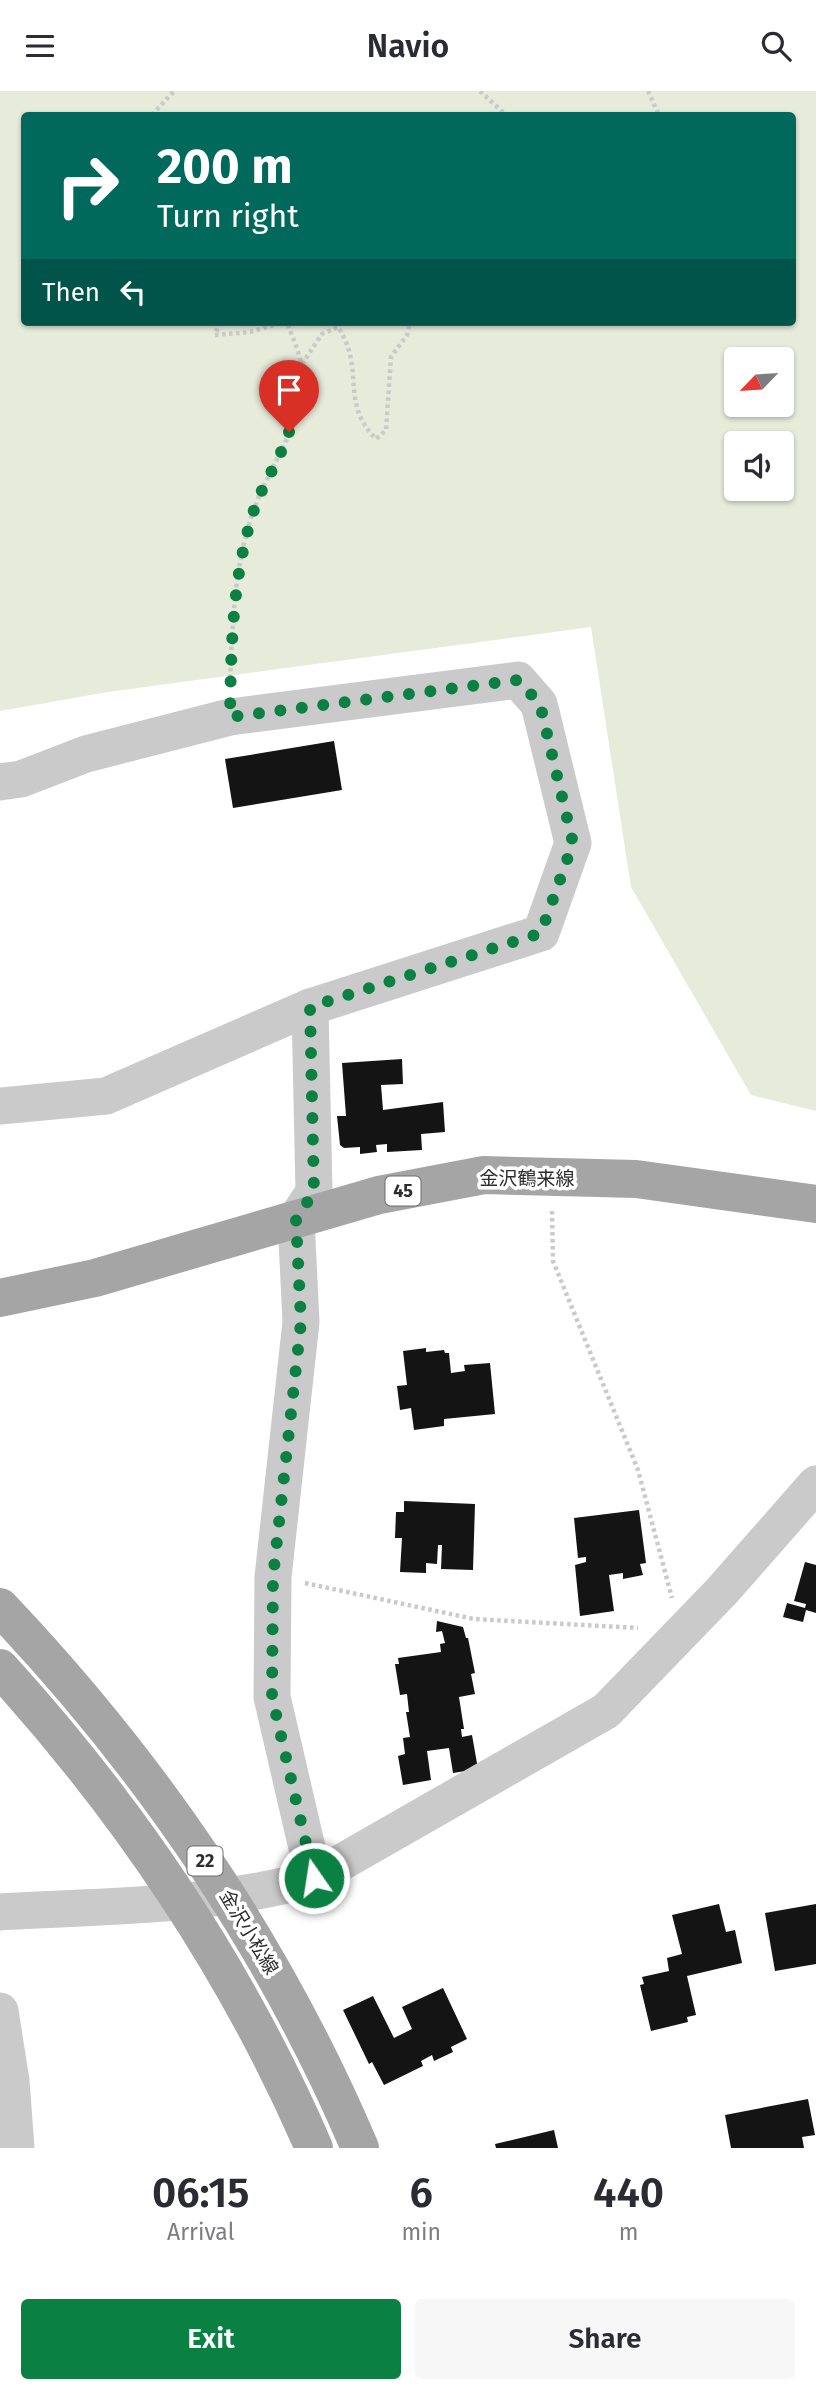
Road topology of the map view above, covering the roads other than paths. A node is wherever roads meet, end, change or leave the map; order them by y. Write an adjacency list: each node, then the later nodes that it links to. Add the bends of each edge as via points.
1 (0, 782): 2 (street, via 21,779 86,754 230,717 518,680 540,704 573,843 541,933)
2 (310, 1007): 3 (street, via 106,1096); 5 (street, via 314,1192)
3 (0, 1106)
4 (816, 1204): 5 (main road, 金沢鶴来線 / 45, via 636,1179 484,1175 379,1195)
5 (296, 1219): 6 (main road, 金沢鶴来線 / 45, via 95,1278); 10 (street, via 301,1322 273,1577 272,1697)
6 (0, 1297)
7 (816, 1484): 10 (street, via 606,1711)
8 (0, 1607): 11 (main road, 金沢小松線 / 22, via 131,1757)
9 (0, 1668): 12 (main road, 22, via 101,1789)
10 (314, 1878): 11 (street)
11 (228, 1897): 12 (street); 17 (main road, 金沢小松線 / 22, via 293,2010)
12 (181, 1902): 13 (street); 16 (main road, 22, via 243,2003)
13 (0, 1912)
14 (0, 2011): 15 (street, via 12,2081)
15 (16, 2148)
16 (314, 2148)
17 (360, 2148)

